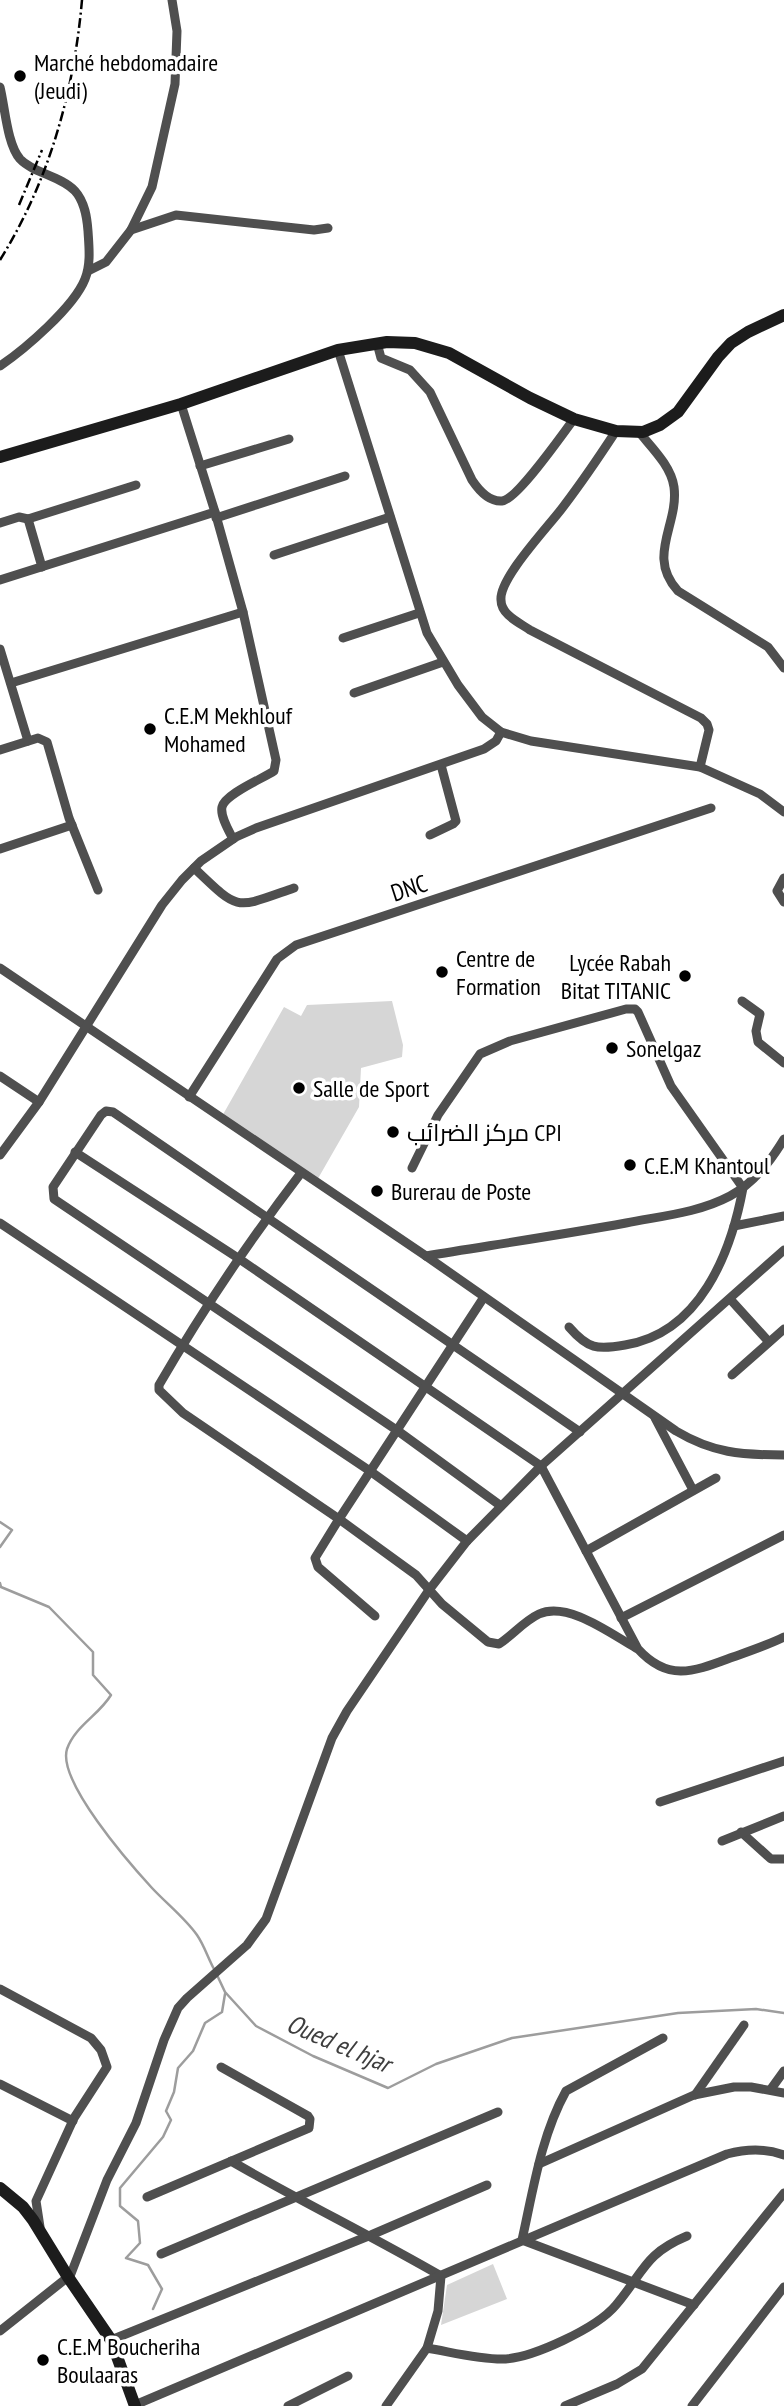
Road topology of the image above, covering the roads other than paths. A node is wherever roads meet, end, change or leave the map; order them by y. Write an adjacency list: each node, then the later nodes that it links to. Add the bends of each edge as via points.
1 (172, 0): 4 (street, via 177,31 175,84 152,187)
2 (0, 87): 5 (street, via 20,159 66,184 80,200 88,227)
3 (328, 228): 4 (street, via 176,215)
4 (131, 230): 5 (street, via 106,262)
5 (88, 271): 9 (street, via 65,307)
6 (784, 315): 13 (main road, via 732,344 678,412)
7 (377, 343): 8 (main road); 11 (main road, via 415,343 449,353); 11 (street, via 382,358 410,370 424,383 472,480 498,501 507,500 524,484)
8 (338, 350): 10 (main road); 20 (street)
9 (0, 366)
10 (181, 404): 15 (main road); 16 (street)
11 (574, 419): 12 (main road)
12 (616, 431): 13 (main road); 38 (street, via 513,571 502,591 501,605 530,630 701,718 709,730)
13 (639, 432): 31 (street, via 674,485 664,556 670,583 768,647)
14 (289, 439): 16 (street)
15 (0, 457)
16 (201, 466): 19 (street)
17 (345, 476): 19 (street)
18 (136, 485): 21 (street)
19 (216, 515): 24 (street); 26 (street)
20 (390, 517): 23 (street); 27 (street)
21 (28, 519): 22 (street); 24 (street)
22 (0, 523)
23 (274, 555)
24 (42, 566): 25 (street)
25 (0, 580)
26 (243, 612): 32 (street); 43 (street, via 276,760 274,771 223,804)
27 (419, 613): 28 (street); 30 (street)
28 (343, 638)
29 (0, 649): 32 (street)
30 (443, 662): 33 (street); 34 (street, via 482,718)
31 (784, 668)
32 (11, 683): 35 (street)
33 (354, 693)
34 (501, 732): 37 (street, via 493,744); 38 (street, via 563,747)
35 (28, 741): 36 (street); 41 (street, via 41,738 47,743)
36 (0, 750)
37 (441, 765): 42 (street, via 456,821); 43 (street)
38 (700, 767): 40 (street, via 760,794)
39 (711, 808): 55 (street, DNC, via 296,945 277,959)
40 (784, 811)
41 (72, 825): 44 (street); 48 (street)
42 (430, 835)
43 (233, 839): 45 (street)
44 (0, 849)
45 (194, 868): 47 (street, via 225,897 241,904); 52 (street, via 162,905)
46 (784, 878): 49 (street, via 777,891)
47 (294, 888)
48 (98, 890)
49 (784, 902)
50 (0, 968): 52 (street)
51 (741, 1001): 53 (street, via 760,1014 756,1034 760,1045)
52 (86, 1027): 55 (street); 56 (street)
53 (784, 1063)
54 (0, 1076): 56 (street)
55 (189, 1097): 61 (street)
56 (39, 1102): 59 (street)
57 (784, 1139): 62 (street, via 763,1171)
58 (75, 1152): 64 (street, via 101,1115 110,1111); 69 (street); 72 (street, via 53,1187 54,1199)
59 (0, 1155)
60 (412, 1168): 62 (street, via 438,1115 483,1052 631,1008 642,1017 671,1086)
61 (301, 1173): 64 (street); 68 (street)
62 (743, 1188): 66 (street); 68 (street, via 690,1211)
63 (784, 1216): 66 (street)
64 (268, 1217): 69 (street); 77 (street)
65 (0, 1223): 76 (street)
66 (734, 1226): 73 (street, via 702,1295 664,1332 641,1342 602,1349 588,1345)
67 (784, 1250): 71 (street)
68 (426, 1256): 70 (street)
69 (238, 1258): 72 (street); 79 (street)
70 (484, 1297): 77 (street); 80 (street)
71 (730, 1299): 75 (street); 80 (street)
72 (209, 1302): 76 (street); 82 (street)
73 (569, 1327)
74 (784, 1329): 75 (street)
75 (769, 1342): 78 (street)
76 (181, 1346): 86 (street); 90 (street, via 159,1385 161,1393 183,1413)
77 (452, 1346): 79 (street); 83 (street)
78 (732, 1376)
79 (425, 1387): 82 (street); 85 (street)
80 (624, 1394): 81 (street); 83 (street)
81 (654, 1416): 84 (street, via 713,1449); 88 (street)
82 (398, 1431): 86 (street); 89 (street)
83 (580, 1432): 85 (street)
84 (784, 1455)
85 (541, 1466): 89 (street); 93 (street)
86 (370, 1471): 90 (street); 92 (street)
87 (716, 1478): 88 (street)
88 (694, 1490): 93 (street)
89 (501, 1506): 92 (street)
90 (339, 1519): 94 (street, via 416,1575); 95 (street, via 315,1563)
91 (784, 1535): 96 (street)
92 (467, 1541): 94 (street)
93 (586, 1551): 96 (street)
94 (429, 1590): 98 (street, via 494,1645 540,1613 557,1610 580,1617); 130 (street, via 339,1725 266,1919 239,1951 181,2003)
95 (375, 1616)
96 (621, 1618): 98 (street)
97 (784, 1637): 98 (street, via 682,1672 657,1666)
98 (638, 1649)
99 (784, 1761): 100 (street)
100 (660, 1802)
101 (784, 1816): 102 (street)
102 (741, 1832): 103 (street); 104 (street, via 771,1859)
103 (722, 1841)
104 (784, 1858)
105 (0, 1989): 115 (street, via 91,2038 101,2050 107,2067)
106 (744, 2025): 113 (street)
107 (663, 2038): 118 (street, via 566,2091)
108 (220, 2067): 117 (street, via 310,2119 309,2128)
109 (784, 2071): 111 (street)
110 (0, 2084): 115 (street)
111 (771, 2089): 112 (street); 113 (street, via 734,2087)
112 (784, 2093)
113 (694, 2095): 118 (street)
114 (498, 2112): 123 (street)
115 (73, 2120): 124 (street, via 36,2201)
116 (784, 2155): 127 (street, via 755,2150 727,2154)
117 (231, 2161): 122 (street); 123 (street)
118 (538, 2164): 127 (street)
119 (487, 2185): 125 (street)
120 (0, 2188): 124 (main road, via 23,2207)
121 (784, 2193): 133 (street)
122 (146, 2197)
123 (295, 2198): 125 (street); 128 (street)
124 (40, 2232): 130 (main road)
125 (371, 2235): 129 (street); 135 (street)
126 (687, 2236): 131 (street, via 659,2250)
127 (522, 2240): 129 (street); 131 (street)
128 (162, 2254)
129 (442, 2276): 136 (street); 138 (street)
130 (68, 2278): 134 (street); 135 (main road)
131 (634, 2282): 133 (street); 136 (street, via 594,2324 514,2358)
132 (784, 2287): 142 (street)
133 (694, 2305): 141 (street, via 642,2369)
134 (0, 2331)
135 (111, 2340): 138 (main road)
136 (427, 2348): 140 (street)
137 (348, 2376): 139 (street)
138 (135, 2406)
139 (288, 2406)
140 (386, 2406)
141 (565, 2406)
142 (692, 2406)

